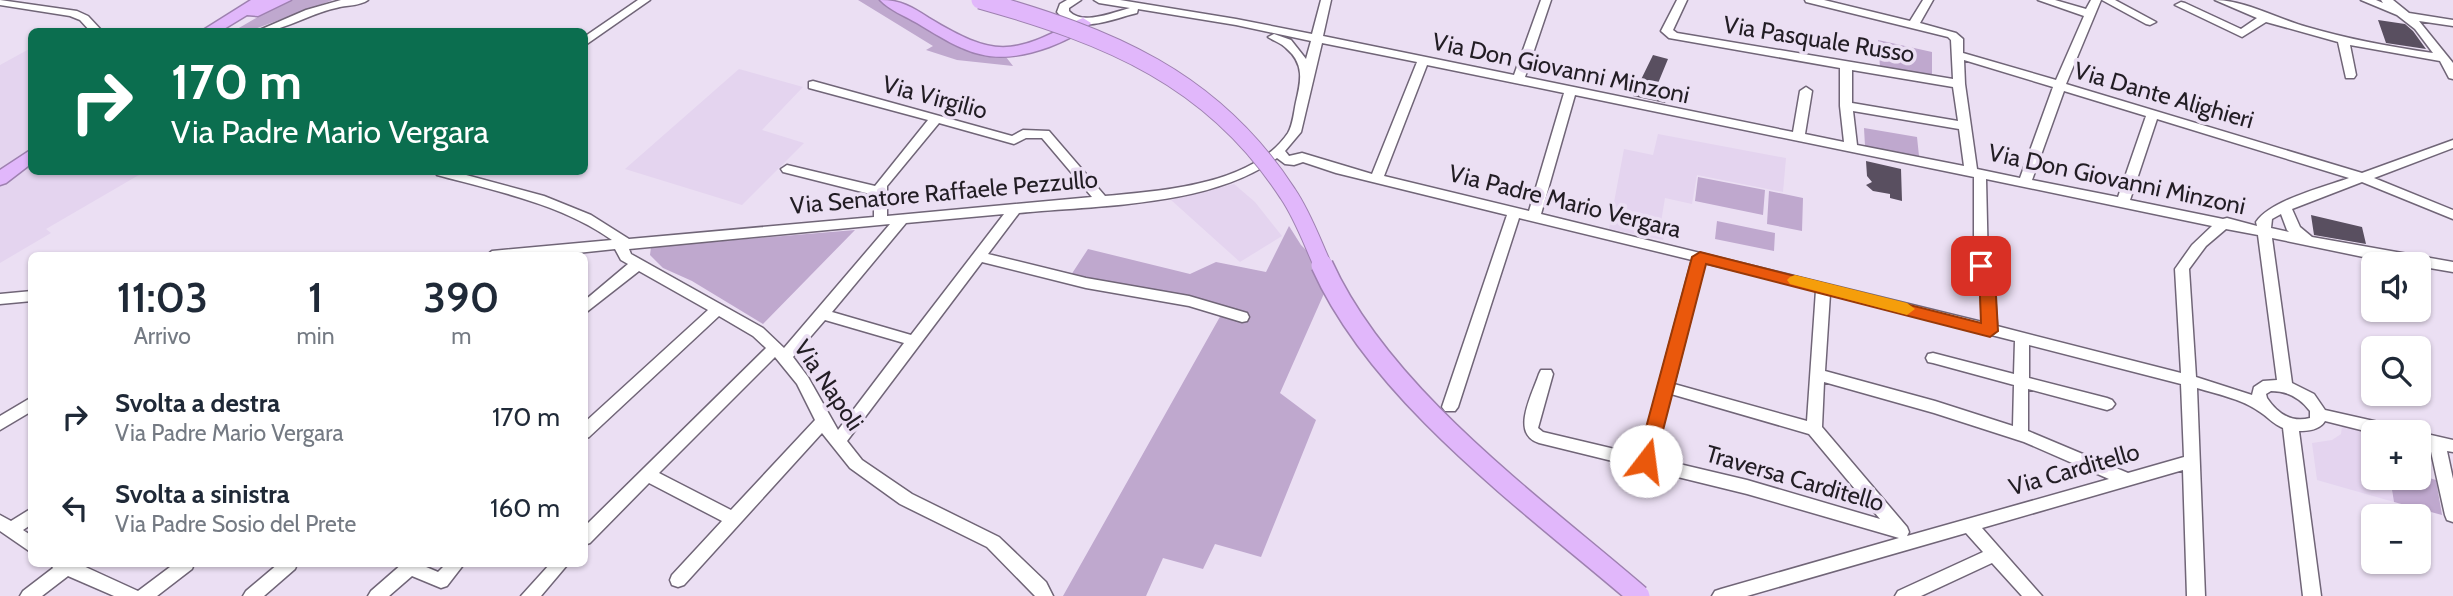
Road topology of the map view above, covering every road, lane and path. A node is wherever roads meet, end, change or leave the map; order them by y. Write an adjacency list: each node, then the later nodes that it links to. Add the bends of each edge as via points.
1 (275, 0): 22 (highway)
2 (283, 0): 22 (highway)
3 (363, 0): 35 (street, via 316,9)
4 (645, 0): 38 (street)
5 (888, 0): 29 (highway, via 959,44 993,53 1033,48)
6 (980, 0): 151 (highway, bridge, via 1098,37 1146,60 1206,99 1241,132 1290,197 1354,325 1419,402)
7 (1076, 0): 29 (street, via 1063,12 1066,18)
8 (1099, 0): 23 (street)
9 (1325, 0): 36 (street)
10 (1546, 0): 45 (street)
11 (1682, 0): 41 (street, Via Pasquale Russo, via 1667,31 1673,36)
12 (1810, 0): 31 (street)
13 (1928, 0): 31 (street)
14 (2043, 0): 24 (street)
15 (2096, 0): 24 (street)
16 (2107, 0): 28 (street)
17 (2220, 0): 27 (street)
18 (2365, 0): 25 (street)
19 (2386, 0): 25 (street)
20 (0, 2): 32 (street, via 73,13)
21 (2182, 5): 27 (street, via 2212,26 2242,34)
22 (254, 6): 33 (highway); 34 (highway)
23 (1155, 10): 26 (street); 29 (street)
24 (2090, 14): 48 (street)
25 (2404, 15): 30 (street); 42 (street)
26 (1195, 16): 36 (street, Via Don Giovanni Minzoni); 44 (street, via 1288,42 1303,60)
27 (2263, 19): 37 (street)
28 (2150, 22)
29 (1083, 23)
30 (2453, 23)
31 (1913, 25): 39 (street, via 1955,37)
32 (94, 28)
33 (214, 28)
34 (225, 28)
35 (270, 28)
36 (1316, 39): 40 (street, Via Don Giovanni Minzoni); 44 (street)
37 (2343, 39): 42 (street); 43 (street)
38 (588, 40)
39 (1956, 54): 46 (street); 48 (street, Via Dante Alighieri)
40 (1423, 61): 45 (street, Via Don Giovanni Minzoni); 68 (street)
41 (1846, 65): 46 (street, Via Pasquale Russo); 51 (street)
42 (2449, 65)
43 (2350, 75)
44 (1308, 76): 55 (street)
45 (1518, 80): 50 (street, Via Don Giovanni Minzoni)
46 (1959, 84): 54 (street)
47 (813, 85): 53 (street, Via Virgilio)
48 (2059, 87): 52 (street, Via Dante Alighieri); 70 (street)
49 (1806, 91): 56 (street)
50 (1570, 92): 56 (street, Via Don Giovanni Minzoni); 78 (street)
51 (1846, 106): 54 (street); 59 (street)
52 (2152, 115): 67 (street, Via Dante Alighieri); 73 (street)
53 (936, 119): 71 (street); 72 (street, Via Virgilio, via 1014,140 1045,134)
54 (1966, 125): 65 (street)
55 (1295, 132): 60 (street); 61 (street)
56 (1798, 137): 59 (street, Via Don Giovanni Minzoni)
57 (2453, 144): 67 (street)
58 (28, 147): 63 (highway)
59 (1851, 148): 65 (street, Via Don Giovanni Minzoni)
60 (1283, 152): 61 (street, Via Senatore Raffaele Pezzullo); 72 (street, Via Senatore Raffaele Pezzullo, via 1188,191)
61 (1302, 152): 68 (street, Via Padre Mario Vergara)
62 (28, 157): 69 (highway)
63 (0, 168)
64 (787, 169): 71 (street)
65 (1976, 171): 70 (street, Via Don Giovanni Minzoni); 97 (street)
66 (452, 175): 84 (street, via 552,204 593,221)
67 (2361, 177): 74 (street); 77 (street, Via Dante Alighieri)
68 (1377, 178): 76 (street, Via Padre Mario Vergara)
69 (0, 179)
70 (2025, 182): 73 (street, Via Don Giovanni Minzoni)
71 (880, 192): 80 (street)
72 (1102, 201): 75 (street, Via Senatore Raffaele Pezzullo)
73 (2123, 201): 81 (street, Via Don Giovanni Minzoni)
74 (2285, 208): 82 (street, via 2267,216); 83 (street, via 2294,230)
75 (1015, 209): 79 (street, Via Senatore Raffaele Pezzullo); 86 (street)
76 (1514, 212): 78 (street, Via Padre Mario Vergara); 110 (street)
77 (2453, 215)
78 (1534, 217): 87 (street, Via Padre Mario Vergara)
79 (903, 218): 80 (street, Via Senatore Raffaele Pezzullo); 95 (street)
80 (880, 220): 84 (street, Via Senatore Raffaele Pezzullo)
81 (2227, 222): 82 (street, Via Don Giovanni Minzoni); 104 (street, via 2195,248 2182,269)
82 (2263, 230): 83 (street, Via Don Giovanni Minzoni); 106 (street)
83 (2309, 239): 89 (street, Via Don Giovanni Minzoni)
84 (626, 243): 85 (street, Via Senatore Raffaele Pezzullo); 88 (street, via 622,253)
85 (533, 252)
86 (979, 257): 96 (street, via 1086,283 1189,301); 99 (street)
87 (1700, 257): 90 (street, Via Padre Mario Vergara); 107 (street)
88 (635, 261): 93 (street); 94 (street, Via Napoli)
89 (2453, 267)
90 (1823, 287): 97 (street, Via Padre Mario Vergara); 103 (street)
91 (28, 296): 92 (street)
92 (0, 299)
93 (588, 305)
94 (719, 308): 100 (street, Via Napoli); 117 (street)
95 (822, 314): 99 (street); 100 (street)
96 (1242, 317)
97 (1990, 331): 98 (street, Via Padre Mario Vergara)
98 (2022, 339): 104 (street, Via Padre Mario Vergara); 105 (street)
99 (914, 341): 120 (street)
100 (781, 352): 113 (street, Via Napoli, via 803,381); 124 (street)
101 (1933, 358): 105 (street)
102 (1546, 374): 122 (street, Traversa Carditello, via 1530,426 1535,435)
103 (1817, 374): 118 (street); 119 (street)
104 (2188, 380): 111 (street, Via Padre Mario Vergara); 123 (street)
105 (2021, 381): 108 (street); 119 (street)
106 (2285, 386): 111 (street, via 2261,388); 112 (street, via 2308,397)
107 (1666, 387): 118 (street); 122 (street)
108 (2107, 404)
109 (28, 406): 114 (street)
110 (1450, 407)
111 (2263, 407): 115 (street, Via Padre Mario Vergara)
112 (2319, 414): 115 (street, via 2309,425); 116 (street)
113 (823, 421): 120 (street, Via Napoli); 128 (street)
114 (0, 424)
115 (2290, 424): 156 (street)
116 (2361, 424)
117 (588, 429)
118 (1814, 429): 132 (street)
119 (2020, 435): 125 (street)
120 (838, 441): 150 (street, Via Napoli, via 856,464 906,499 993,542)
121 (2445, 444): 126 (street)
122 (1646, 461): 132 (street, Traversa Carditello)
123 (2190, 462): 125 (street, Via Carditello); 155 (street)
124 (646, 474): 128 (street); 131 (street)
125 (2127, 480): 129 (street, Via Carditello)
126 (2453, 515)
127 (28, 517): 130 (street)
128 (733, 519): 143 (street)
129 (1968, 524): 132 (street, Via Carditello); 134 (street)
130 (5, 526): 133 (street)
131 (588, 534)
132 (1906, 537): 152 (street, Via Carditello)
133 (28, 543)
134 (1994, 554): 153 (street); 154 (street)
135 (63, 567): 144 (street)
136 (69, 567): 145 (street)
137 (182, 567): 146 (street)
138 (286, 567): 147 (street)
139 (410, 567): 141 (street, via 440,581)
140 (410, 567): 148 (street)
141 (453, 567)
142 (557, 567): 149 (street)
143 (678, 580)
144 (29, 596)
145 (132, 596)
146 (144, 596)
147 (252, 596)
148 (377, 596)
149 (530, 596)
150 (1044, 596)
151 (1639, 596)
152 (1721, 596)
153 (1904, 596)
154 (2033, 596)
155 (2196, 596)
156 (2312, 596)

